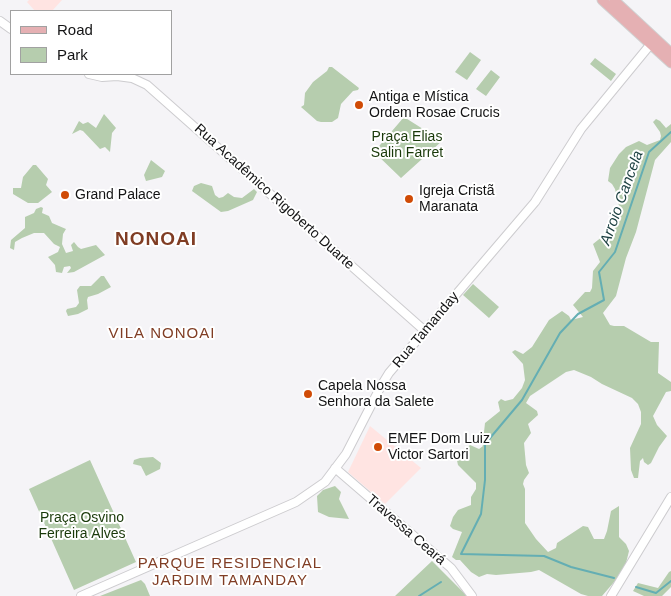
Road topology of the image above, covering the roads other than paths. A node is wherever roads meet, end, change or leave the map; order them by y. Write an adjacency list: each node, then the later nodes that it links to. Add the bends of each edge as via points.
1 (602, 0): 3 (main road)
2 (614, 0): 4 (main road)
3 (650, 45): 5 (main road); 7 (street, Rua Tamanday, via 581,130 534,202)
4 (671, 54)
5 (671, 63)
6 (93, 75): 7 (street, Rua Acadêmico Rigoberto Duarte, via 140,80 147,85)
7 (425, 331): 8 (street, Rua Tamanday, via 389,373 346,454)
8 (335, 468): 11 (street, Rua Tamanday, via 325,482 296,502); 12 (street, Travessa Ceará, via 451,568)
9 (671, 497): 10 (street)
10 (614, 594)
11 (81, 596)
12 (472, 596)

